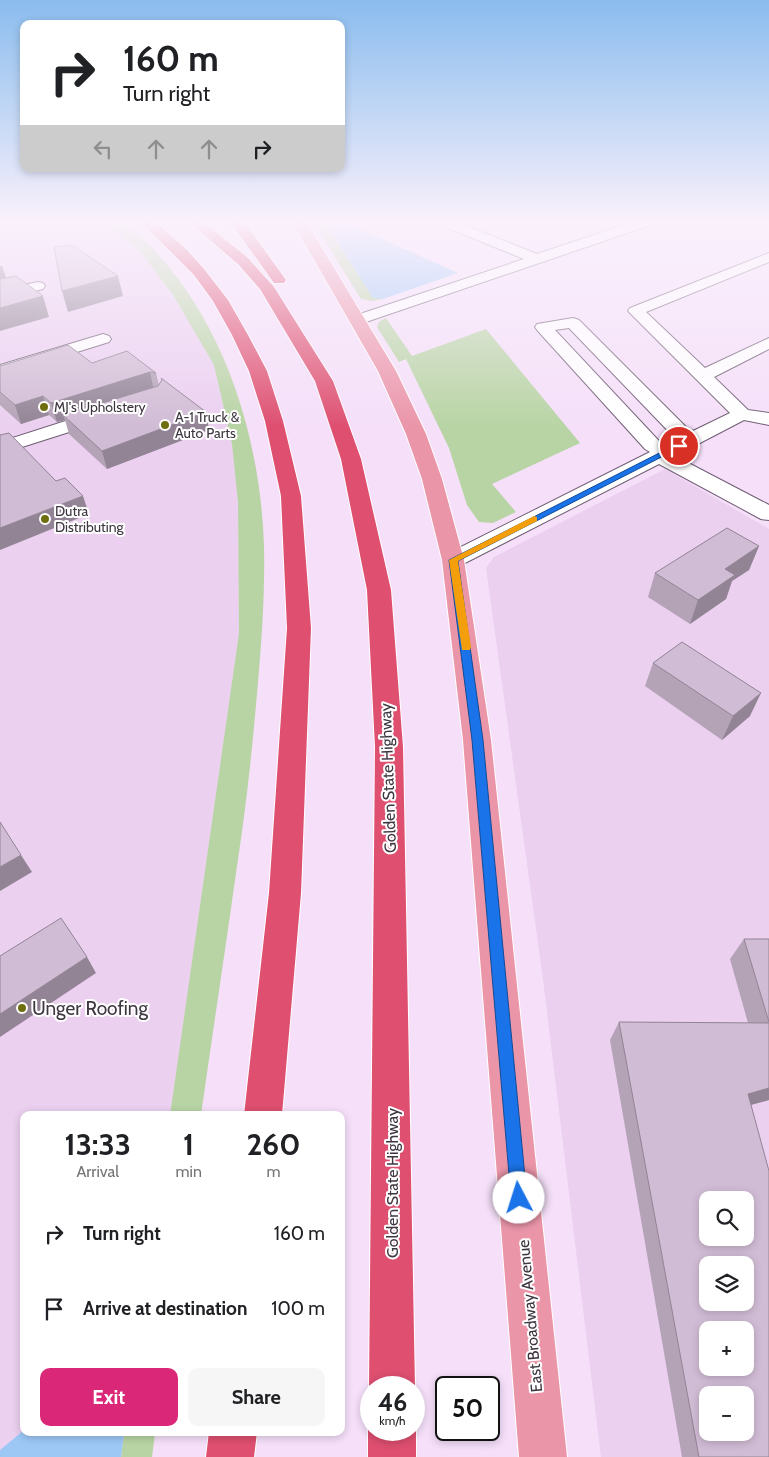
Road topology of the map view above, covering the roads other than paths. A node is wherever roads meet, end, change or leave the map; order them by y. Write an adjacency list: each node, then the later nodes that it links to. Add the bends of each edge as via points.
1 (17, 291): 8 (street)
2 (213, 291): 23 (highway, via 258,372 274,421 291,496 300,628 285,893)
3 (268, 291): 14 (highway, Golden State Highway)
4 (285, 291): 14 (highway)
5 (340, 291): 9 (main road, East Broadway Avenue)
6 (443, 291): 9 (street)
7 (685, 291): 13 (street, via 636,311)
8 (0, 295)
9 (357, 320): 22 (main road, East Broadway Avenue, via 416,434 432,479)
10 (103, 339): 12 (street)
11 (769, 343): 13 (street)
12 (0, 370)
13 (704, 375): 16 (street)
14 (324, 381): 24 (highway, Golden State Highway, via 351,459 379,590 389,747)
15 (119, 410): 19 (street)
16 (742, 414): 17 (street); 18 (street)
17 (769, 419)
18 (694, 439): 20 (street); 20 (street, via 679,431 573,323 543,327)
19 (0, 448)
20 (662, 454): 21 (street); 22 (street)
21 (769, 514)
22 (453, 560): 29 (main road, East Broadway Avenue, via 477,740)
23 (262, 1111)
24 (392, 1376)
25 (233, 1436): 27 (highway)
26 (392, 1441): 28 (highway)
27 (230, 1457)
28 (392, 1457)
29 (543, 1457)

